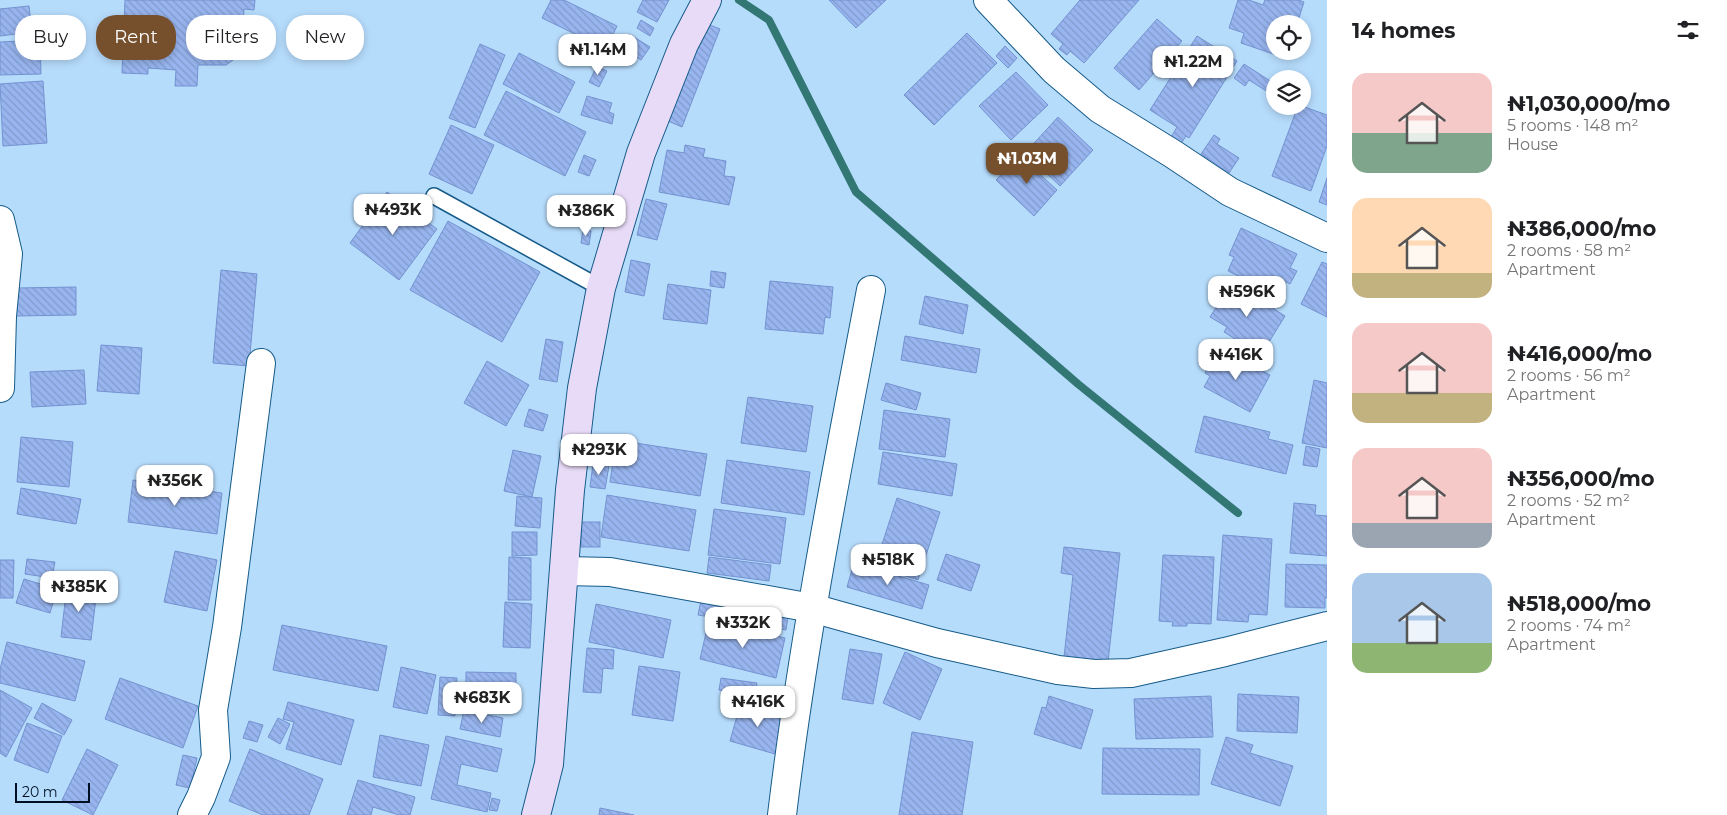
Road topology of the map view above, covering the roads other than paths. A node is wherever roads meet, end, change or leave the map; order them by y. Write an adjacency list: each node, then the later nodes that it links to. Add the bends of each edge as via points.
1 (706, 0): 6 (street, via 684,44 641,153)
2 (988, 0): 5 (street, via 1054,70 1100,109 1230,192)
3 (434, 196): 6 (lane)
4 (0, 220): 8 (street, via 8,254)
5 (1327, 238)
6 (601, 288): 11 (street, via 582,388 570,490)
7 (871, 290): 12 (street)
8 (1, 316): 10 (street)
9 (260, 363): 14 (street, via 227,628 213,710 216,757)
10 (0, 388)
11 (565, 571): 12 (street, via 610,572); 15 (street, via 549,764)
12 (812, 608): 13 (street, via 937,643 1058,670 1094,674 1131,673); 16 (street)
13 (1327, 626)
14 (192, 815)
15 (536, 815)
16 (782, 815)

